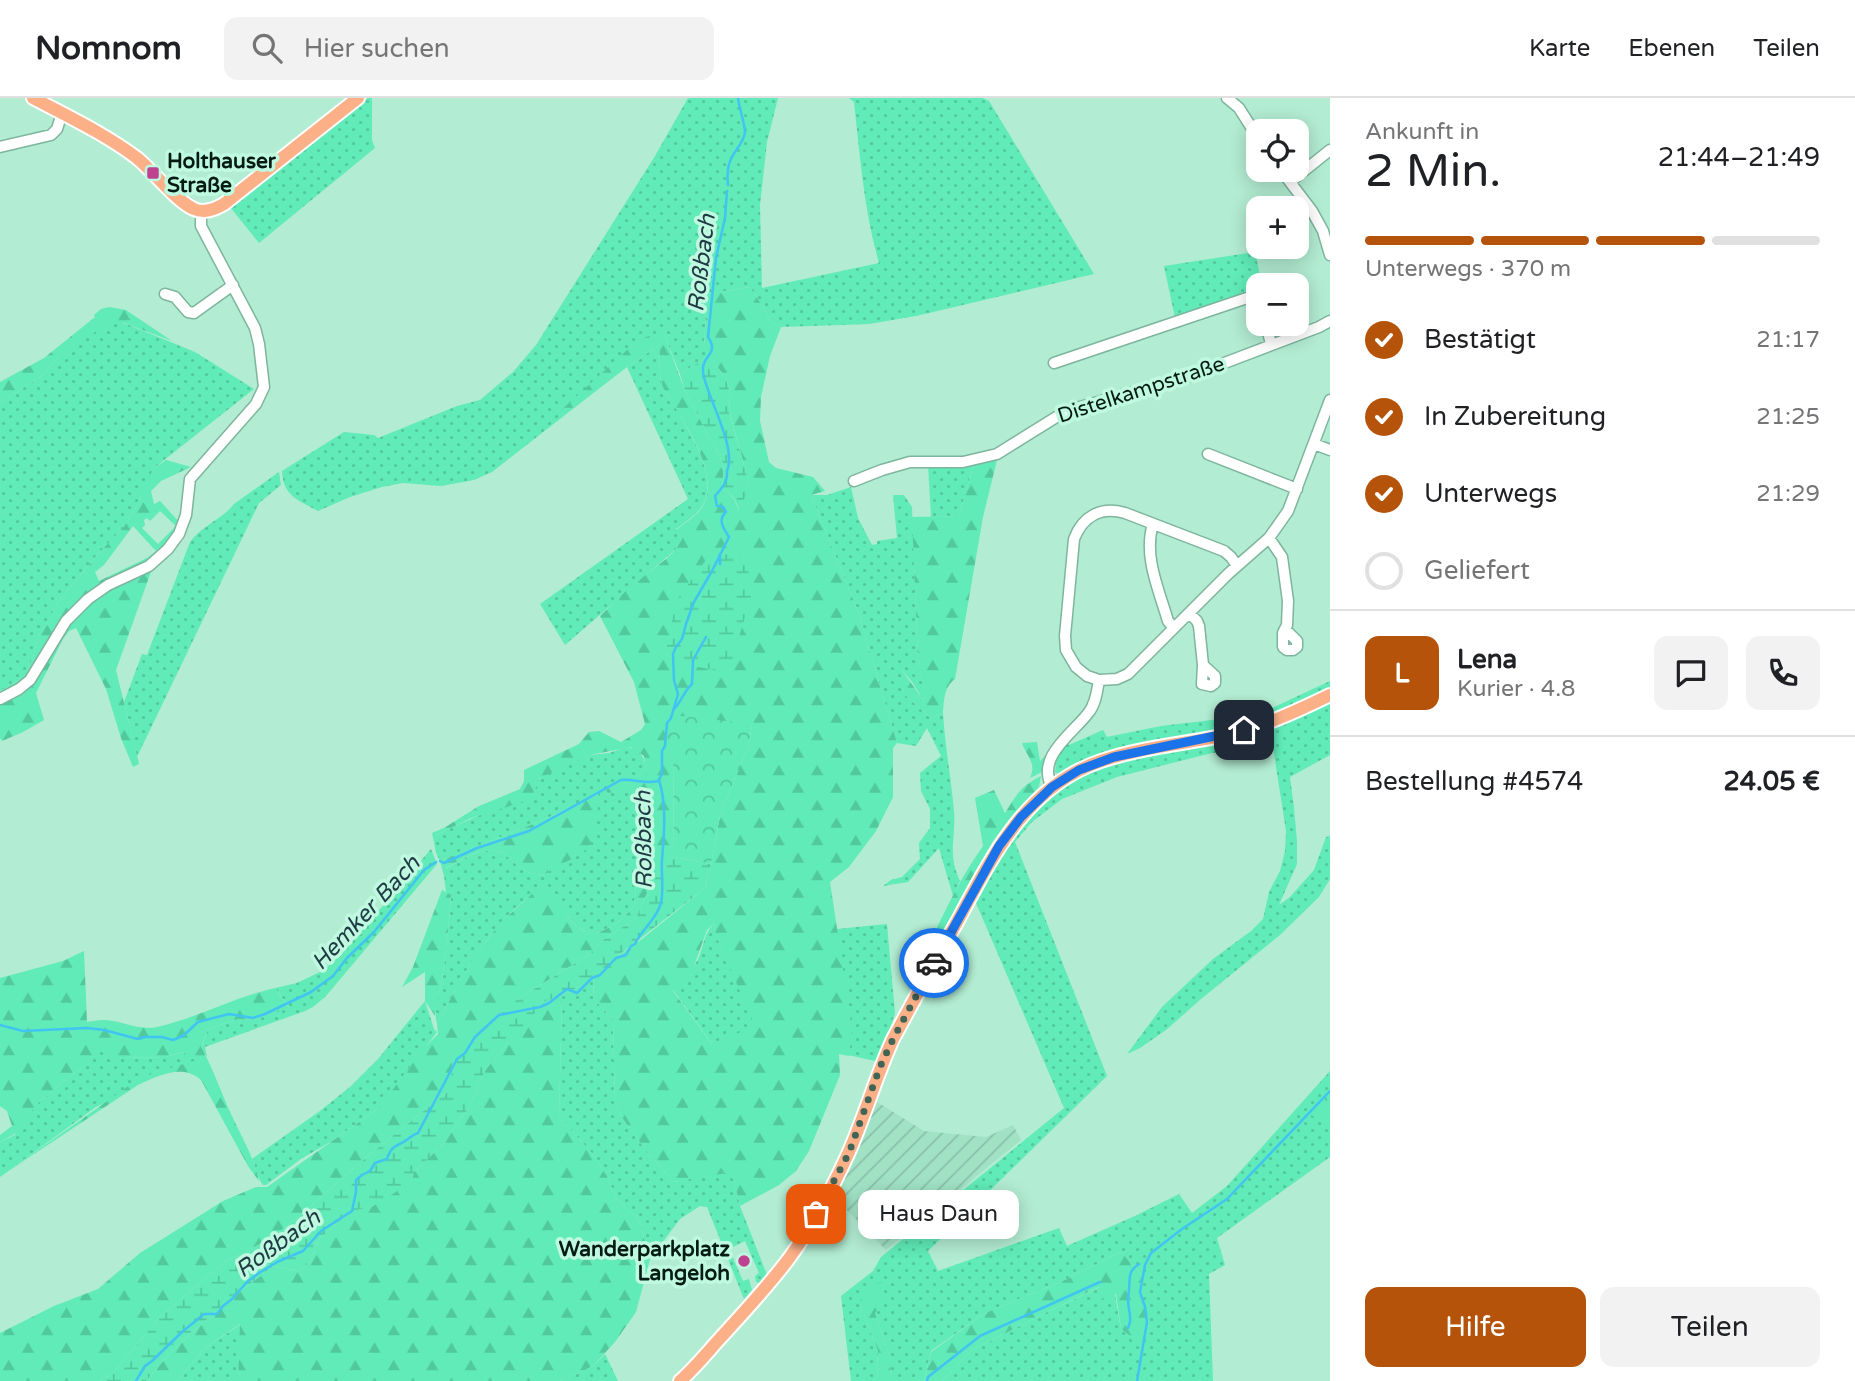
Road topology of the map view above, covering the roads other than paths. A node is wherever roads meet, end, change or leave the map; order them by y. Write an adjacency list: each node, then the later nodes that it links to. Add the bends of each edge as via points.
1 (33, 98): 4 (main road)
2 (358, 98): 10 (main road, via 225,204)
3 (1227, 98): 5 (street)
4 (62, 113): 6 (street, via 51,135); 10 (main road, via 121,147 187,205)
5 (1246, 119)
6 (0, 147)
7 (1330, 150): 8 (street)
8 (1309, 167)
9 (1290, 182): 11 (street, via 1323,231)
10 (201, 211): 12 (street, via 201,226)
11 (1330, 256)
12 (233, 285): 13 (street, via 194,313); 34 (street, via 259,344 264,387 256,404 190,479 184,524 168,549 149,566 88,599 66,621 30,680)
13 (165, 294)
14 (1246, 298): 18 (street)
15 (1330, 321): 17 (street, Distelkampstraße)
16 (1269, 336): 17 (street)
17 (1271, 344): 23 (street, Distelkampstraße, via 1193,376 1066,411 997,454 963,462 910,462)
18 (1054, 363)
19 (1330, 400): 20 (street)
20 (1314, 444): 21 (street); 24 (street)
21 (1330, 450)
22 (1208, 454): 24 (street)
23 (854, 481)
24 (1297, 489): 26 (street)
25 (1153, 524): 27 (street, via 1224,551); 29 (street, via 1150,556); 32 (street, via 1105,511 1084,520 1077,529 1065,643 1076,667)
26 (1269, 538): 27 (street); 30 (street, via 1282,557 1288,601)
27 (1237, 566): 28 (street)
28 (1189, 613): 29 (street); 31 (street, via 1199,626)
29 (1174, 628): 32 (street, via 1128,674)
30 (1285, 629)
31 (1203, 665)
32 (1099, 680): 35 (street, via 1088,714 1063,739 1051,760)
33 (1330, 695): 35 (main road, via 1244,730 1102,761)
34 (0, 699)
35 (1052, 787): 36 (main road, via 1010,831 979,881 893,1039 849,1153 791,1255)
36 (680, 1381)

